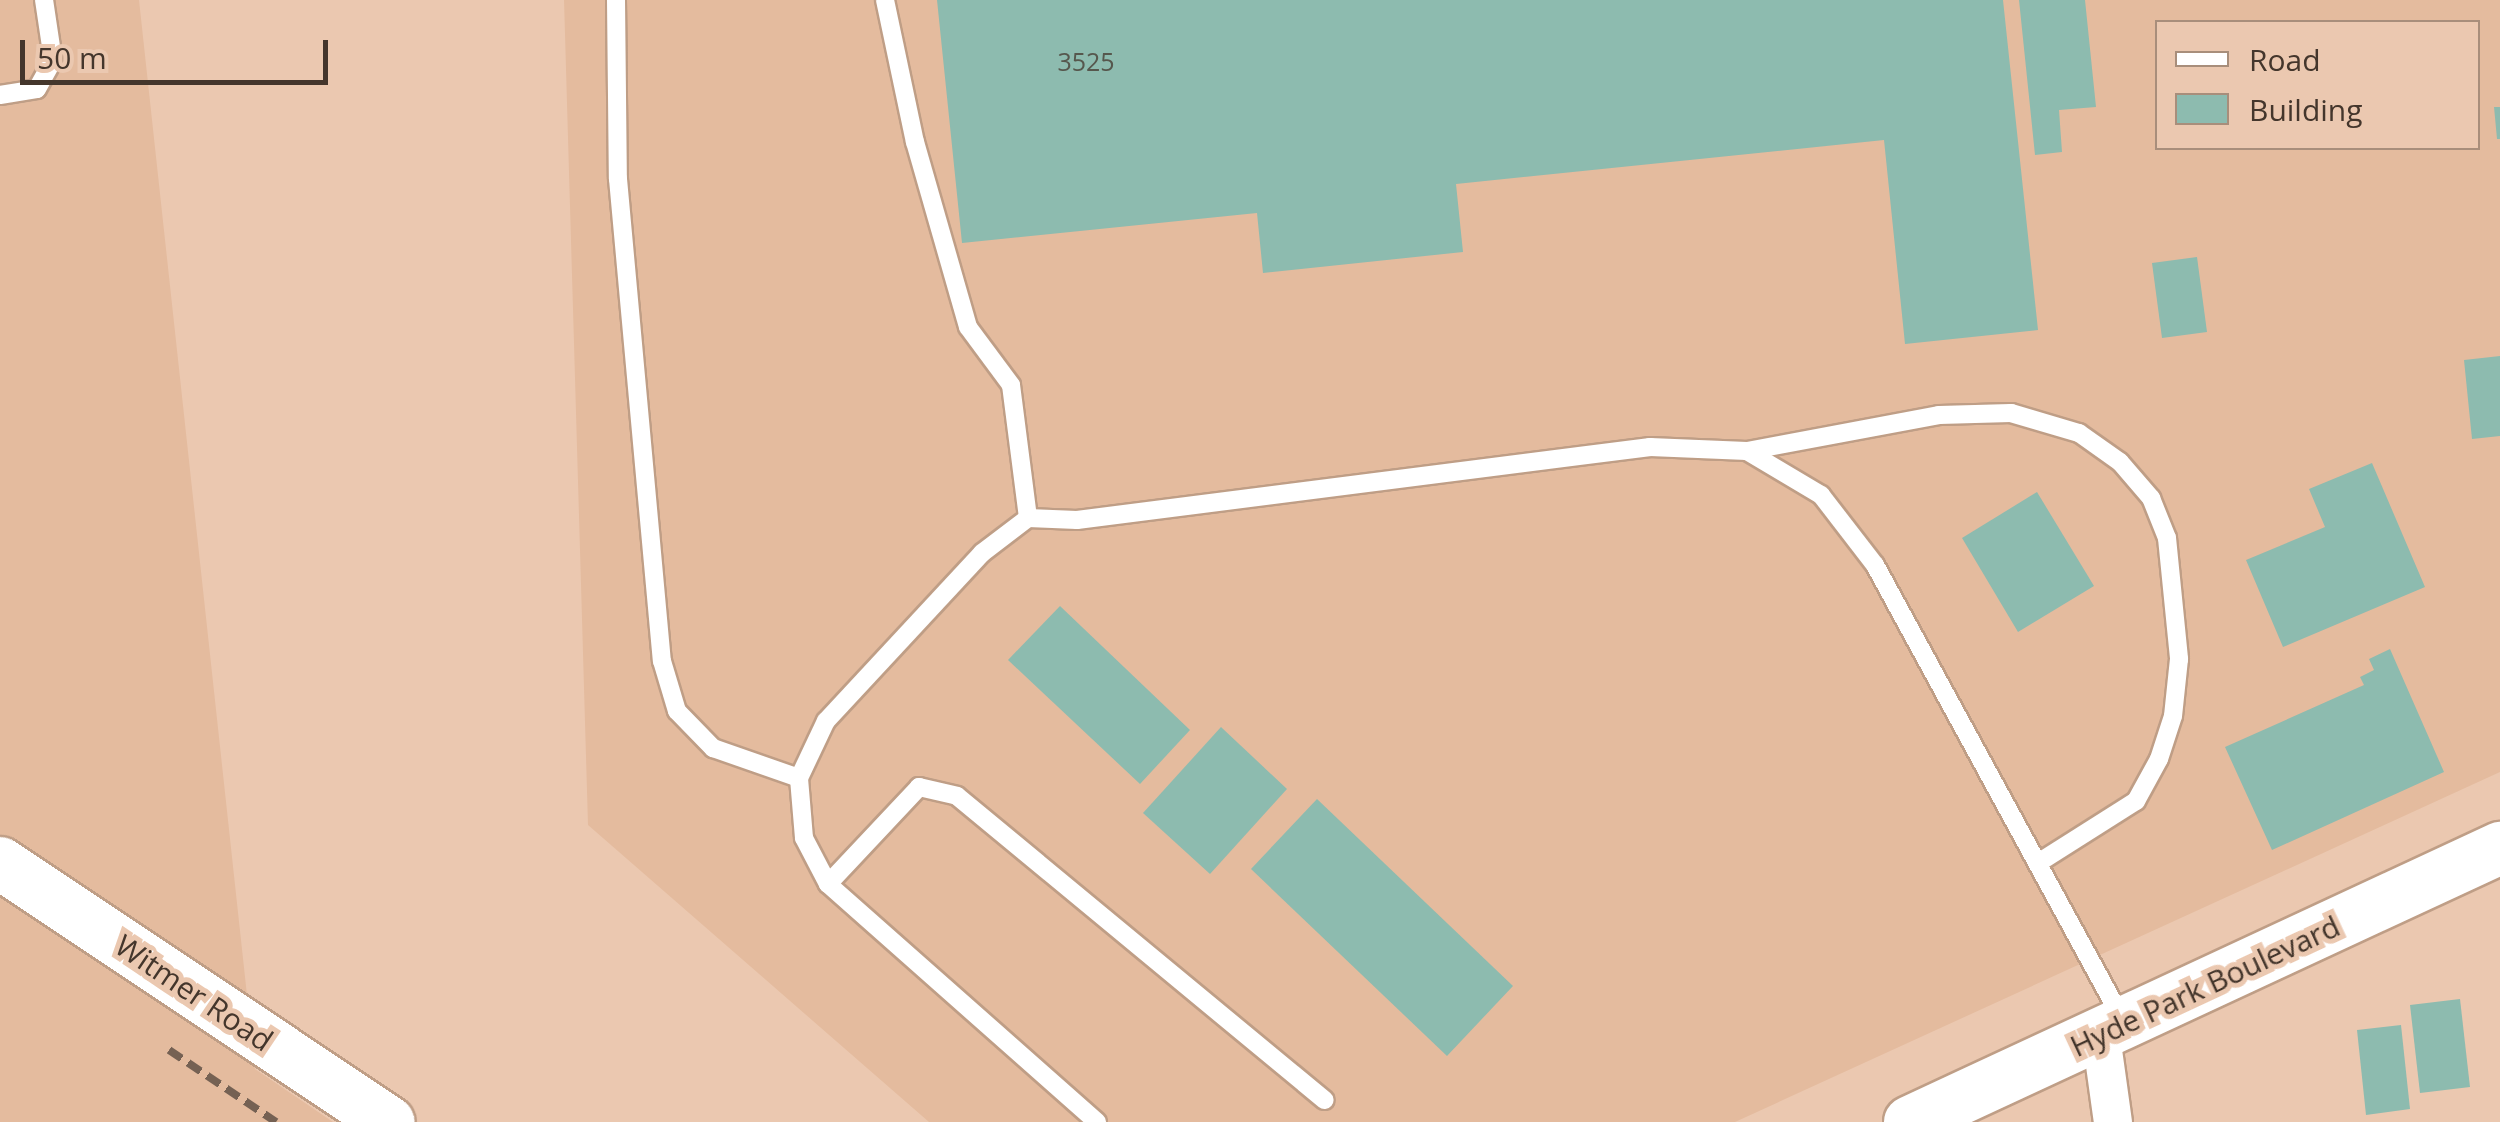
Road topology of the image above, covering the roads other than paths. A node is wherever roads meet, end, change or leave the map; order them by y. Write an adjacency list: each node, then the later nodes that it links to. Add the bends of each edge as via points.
1 (44, 0): 4 (lane, via 52,60 37,89)
2 (616, 0): 7 (lane, via 618,179 662,662 677,711 714,748)
3 (885, 0): 6 (lane, via 915,142 968,327 1010,386)
4 (0, 94)
5 (1746, 451): 6 (lane, via 1650,447 1077,520); 10 (lane, via 1820,495 1875,565); 10 (lane, via 1940,415 2011,413 2079,432 2120,462 2151,498 2167,538 2179,659 2173,716 2136,801)
6 (1028, 518): 7 (lane, via 982,553 826,721)
7 (799, 778): 11 (lane, via 804,838)
8 (2500, 848): 12 (main road, Hyde Park Boulevard)
9 (0, 863): 14 (main road, Witmer Road)
10 (2038, 863): 12 (lane)
11 (828, 884): 13 (lane, via 919,787 957,796); 15 (lane)
12 (2113, 1030): 16 (main road, Hyde Park Boulevard); 17 (street)
13 (1325, 1100)
14 (388, 1122)
15 (1097, 1122)
16 (1910, 1122)
17 (2113, 1122)

